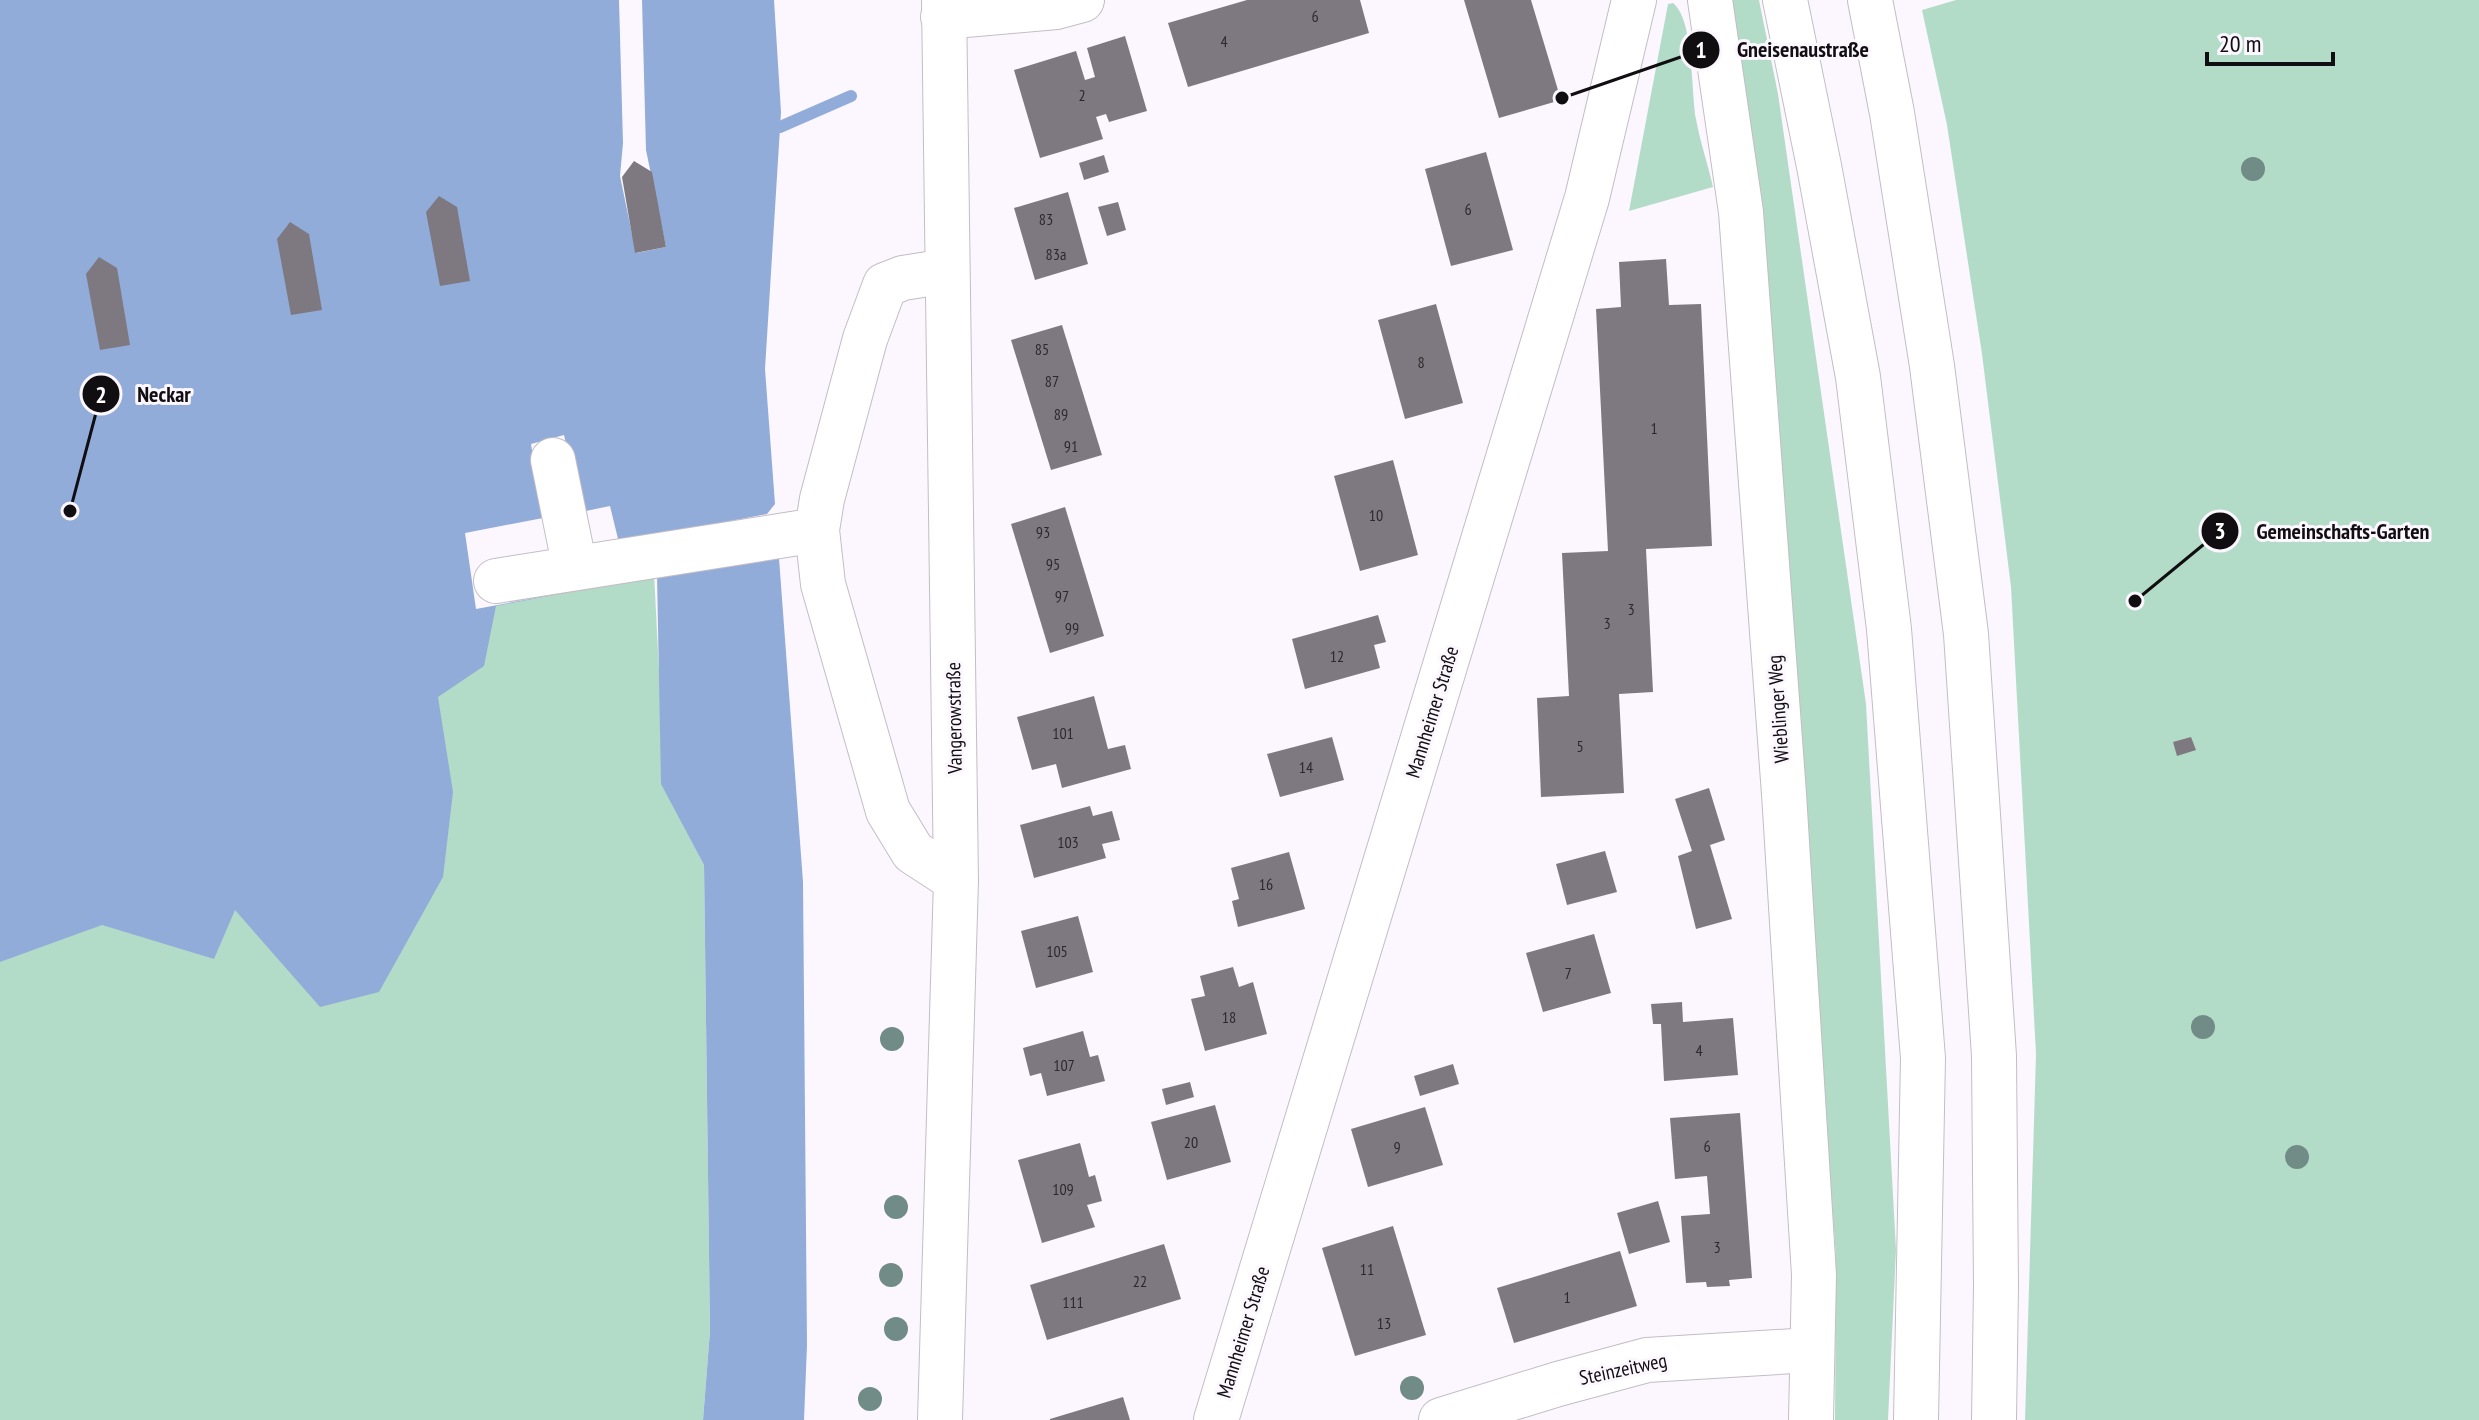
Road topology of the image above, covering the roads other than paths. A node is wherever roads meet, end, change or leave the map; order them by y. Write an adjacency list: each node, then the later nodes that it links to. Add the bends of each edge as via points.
1 (1082, 0): 6 (main road, via 1056,7)
2 (1634, 0): 15 (main road, Mannheimer Straße, via 1587,198)
3 (1710, 0): 13 (main road, Wieblinger Weg, via 1741,212 1747,291 1814,1275)
4 (1785, 0): 18 (main road, via 1858,377 1889,629 1923,1058)
5 (1870, 0): 19 (main road, via 1932,366 1966,634 1994,1056)
6 (943, 6): 7 (main road, Vangerowstraße)
7 (947, 271): 9 (main road, via 885,285 865,339); 12 (main road, Vangerowstraße)
8 (553, 460): 10 (main road)
9 (817, 530): 10 (main road); 12 (main road, via 823,584 888,811 913,852)
10 (575, 568): 11 (main road)
11 (496, 581)
12 (956, 880): 14 (main road, Vangerowstraße)
13 (1811, 1350): 16 (main road, Steinzeitweg, via 1647,1360); 17 (main road, Wieblinger Weg)
14 (940, 1420)
15 (1216, 1420)
16 (1441, 1420)
17 (1811, 1420)
18 (1916, 1420)
19 (1994, 1420)

